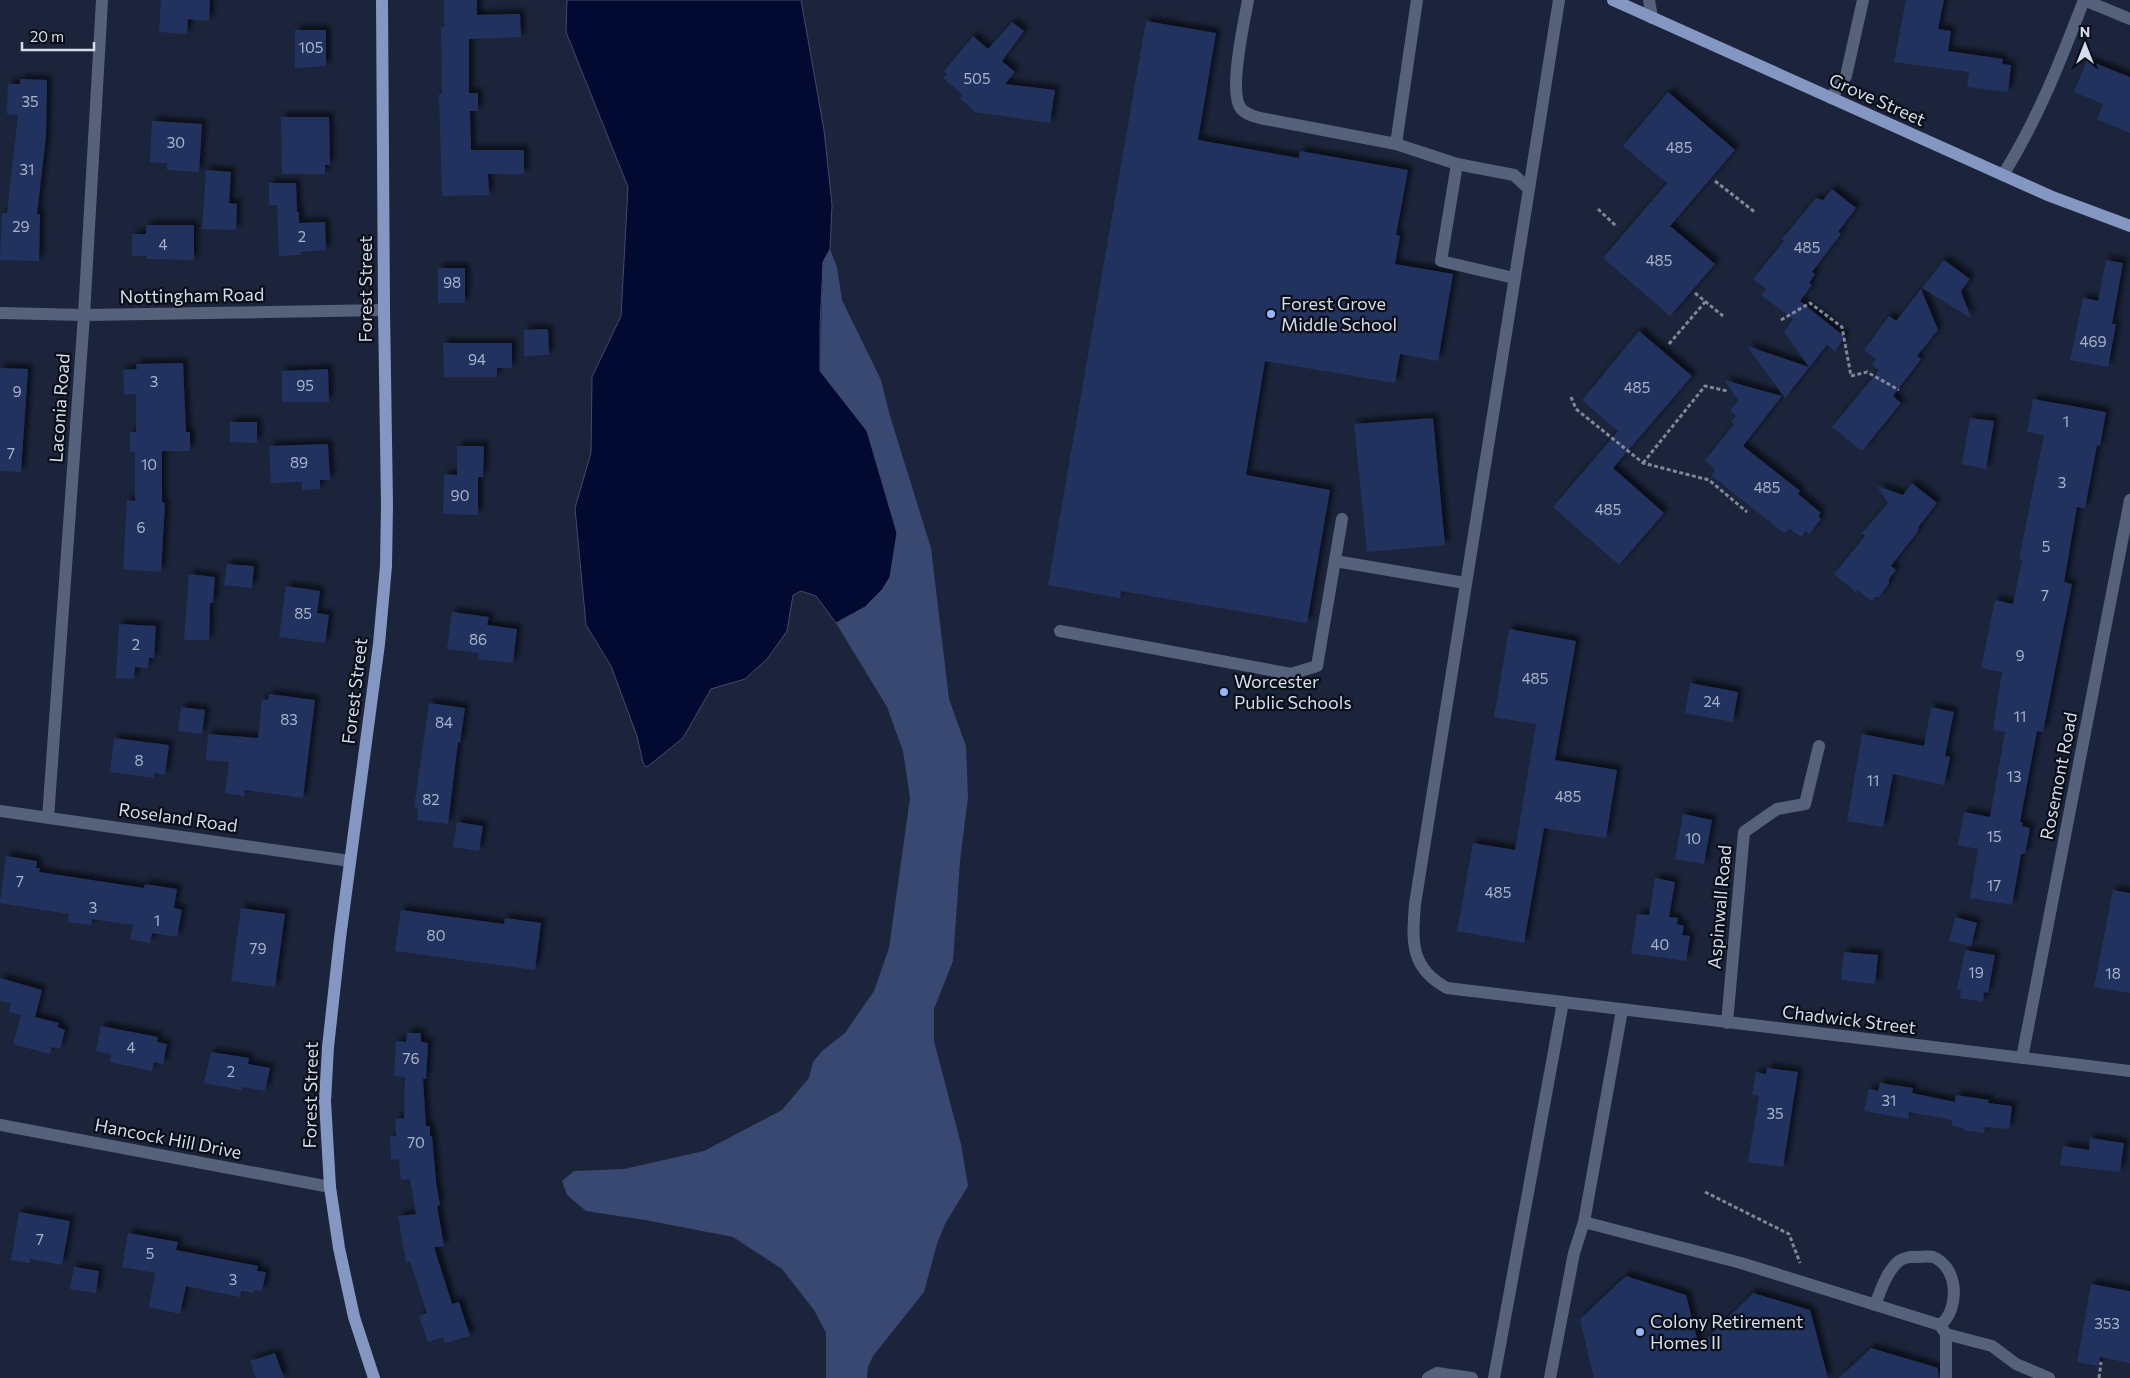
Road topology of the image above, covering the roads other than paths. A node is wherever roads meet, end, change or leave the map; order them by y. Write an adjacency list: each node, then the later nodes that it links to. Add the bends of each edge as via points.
1 (102, 0): 20 (street, Laconia Road)
2 (382, 0): 18 (main road, Forest Street)
3 (1248, 0): 12 (street, via 1236,74 1238,102 1242,110 1260,118)
4 (1418, 0): 12 (street)
5 (1559, 0): 15 (street, Chadwick Street)
6 (1612, 0): 9 (main road, Grove Street)
7 (1649, 0): 9 (street)
8 (1863, 0): 11 (street, via 1846,76)
9 (1652, 18): 11 (main road, Grove Street)
10 (2130, 19): 14 (street, via 2084,0 2052,83 2028,134)
11 (1831, 98): 14 (main road, Grove Street)
12 (1396, 144): 13 (street)
13 (1457, 164): 15 (street, via 1514,175); 17 (street, via 1441,261)
14 (2003, 175): 16 (main road, Grove Street)
15 (1529, 189): 17 (street, Chadwick Street)
16 (2130, 226)
17 (1514, 278): 24 (street, Chadwick Street)
18 (384, 310): 20 (street, Nottingham Road); 29 (main road, Forest Street, via 386,566 379,644)
19 (0, 313): 20 (street, Nottingham Road)
20 (84, 315): 28 (street, Laconia Road)
21 (2130, 500): 33 (street, Rosemont Road)
22 (1342, 519): 23 (street)
23 (1335, 561): 24 (street); 25 (street, via 1317,666 1290,674)
24 (1465, 583): 30 (street, Chadwick Street, via 1415,904 1414,947 1426,974 1447,988)
25 (1060, 631)
26 (1819, 746): 32 (street, Aspinwall Road, via 1805,804 1777,809 1744,832)
27 (0, 811): 28 (street, Roseland Road)
28 (48, 818): 29 (street, Roseland Road)
29 (350, 861): 36 (main road, Forest Street, via 328,1047 325,1101)
30 (1563, 1002): 31 (street, Chadwick Street); 43 (street)
31 (1622, 1010): 32 (street, Chadwick Street); 37 (street)
32 (1728, 1023): 33 (street, Chadwick Street)
33 (2022, 1058): 34 (street, Chadwick Street)
34 (2130, 1071)
35 (0, 1125): 36 (street, Hancock Hill Drive)
36 (330, 1187): 40 (main road, Forest Street, via 354,1317)
37 (1584, 1222): 38 (street, via 1742,1262); 44 (street, via 1574,1253)
38 (1875, 1305): 39 (street); 39 (street, via 1888,1275 1900,1260 1913,1256 1932,1257 1944,1265 1953,1279 1953,1301)
39 (1943, 1330): 45 (street); 46 (street, via 1992,1346 2016,1364)
40 (374, 1378)
41 (1428, 1378): 42 (street, via 1437,1373)
42 (1472, 1378)
43 (1494, 1378)
44 (1550, 1378)
45 (1946, 1378)
46 (2049, 1378)

